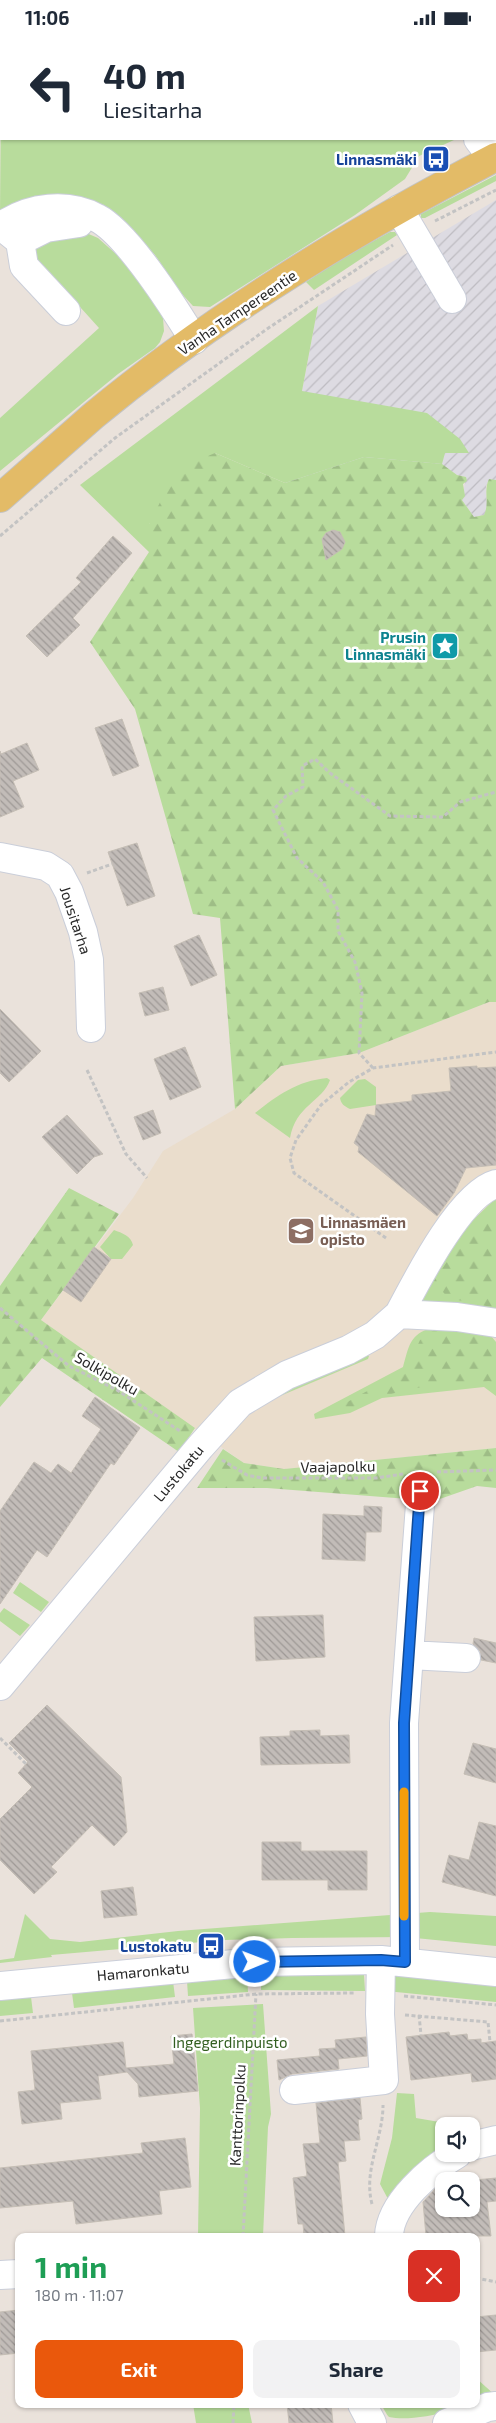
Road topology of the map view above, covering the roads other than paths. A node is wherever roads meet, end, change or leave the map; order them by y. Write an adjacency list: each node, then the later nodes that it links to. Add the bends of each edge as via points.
1 (489, 152): 2 (main road, Vanha Tampereentie)
2 (399, 209): 4 (street); 6 (main road, Vanha Tampereentie, via 287,277)
3 (8, 231): 5 (street, via 24,266); 6 (street, via 17,216 50,207 74,209 98,218 120,238 168,297)
4 (452, 299)
5 (66, 311)
6 (194, 340): 7 (main road, Vanha Tampereentie, via 94,415)
7 (0, 498)
8 (0, 857): 9 (street, Jousitarha, via 46,866 60,875 83,932 89,960)
9 (91, 1029)
10 (496, 1184): 11 (street, Lustokatu, via 474,1199 443,1237)
11 (399, 1314): 12 (street); 16 (street, Lustokatu, via 368,1339 287,1375 240,1403)
12 (496, 1323)
13 (417, 1493): 14 (street)
14 (409, 1655): 15 (street); 17 (street)
15 (466, 1658)
16 (0, 1686)
17 (393, 1961): 18 (street, Hamaronkatu); 19 (street, Hamaronkatu, via 255,1962); 20 (street, via 380,2004 384,2080)
18 (496, 1972)
19 (0, 1986)
20 (294, 2090)
21 (496, 2140): 22 (street)
22 (480, 2144)
23 (443, 2162): 24 (street, via 410,2193)
24 (389, 2232)
25 (15, 2273): 26 (street)
26 (0, 2275)
27 (496, 2406): 30 (street)
28 (364, 2408): 29 (street)
29 (372, 2423)
30 (447, 2423)

